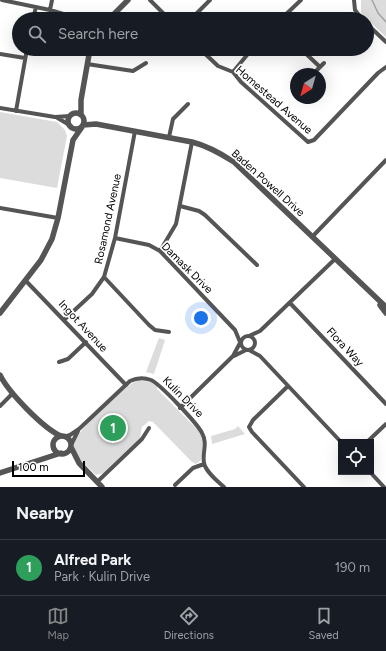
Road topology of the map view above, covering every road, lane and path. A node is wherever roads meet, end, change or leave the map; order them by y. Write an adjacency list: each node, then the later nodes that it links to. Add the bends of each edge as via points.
1 (2, 0): 8 (street)
2 (52, 0): 9 (street)
3 (128, 0): 12 (street)
4 (150, 0): 13 (street)
5 (210, 0): 14 (street)
6 (301, 0): 15 (street)
7 (354, 0): 16 (street)
8 (36, 7): 9 (street); 10 (street)
9 (50, 10): 11 (street)
10 (35, 12)
11 (57, 12)
12 (116, 12)
13 (162, 12)
14 (198, 12)
15 (289, 12)
16 (357, 12)
17 (374, 31): 18 (street)
18 (386, 42)
19 (0, 54): 21 (street)
20 (12, 56): 26 (street)
21 (12, 56)
22 (89, 56): 28 (street)
23 (207, 56): 31 (street, Homestead Avenue, via 218,66)
24 (246, 56): 31 (street)
25 (310, 56): 30 (street, via 322,65)
26 (25, 58): 35 (street)
27 (146, 63): 28 (street, via 133,71)
28 (87, 64): 32 (street)
29 (386, 67): 31 (street, Homestead Avenue, via 314,140 308,142)
30 (319, 68)
31 (233, 72)
32 (81, 100): 36 (street); 37 (street)
33 (188, 104): 43 (street, via 173,119)
34 (0, 108): 35 (street)
35 (16, 111): 38 (street)
36 (71, 115): 37 (street, via 78,113); 38 (street); 41 (street)
37 (82, 116): 39 (street, Baden Powell Drive); 40 (street)
38 (55, 117): 41 (street)
39 (96, 124): 40 (street, Baden Powell Drive); 42 (street, Baden Powell Drive)
40 (82, 126): 41 (street, via 77,129); 44 (street)
41 (71, 127): 44 (street)
42 (135, 131): 43 (street, Baden Powell Drive); 51 (street, Rosamond Avenue)
43 (169, 137): 45 (street, Baden Powell Drive)
44 (73, 140): 49 (street)
45 (192, 142): 47 (street); 50 (street, Baden Powell Drive, via 204,145 234,162)
46 (386, 160): 50 (street)
47 (180, 206): 52 (street, via 172,233); 54 (street, via 205,215)
48 (0, 208): 49 (street)
49 (58, 218): 56 (street, via 52,239)
50 (312, 237): 53 (street, Baden Powell Drive)
51 (115, 238): 52 (street, Damask Drive, via 149,245); 55 (street, Rosamond Avenue)
52 (160, 251): 63 (street, Damask Drive)
53 (335, 259): 57 (street, Baden Powell Drive); 58 (street)
54 (257, 265)
55 (104, 277): 62 (street, Rosamond Avenue, via 92,294); 65 (street, via 149,325 155,330)
56 (26, 281): 60 (street); 62 (street, Ingot Avenue)
57 (376, 300): 59 (street, Baden Powell Drive); 61 (street, Baden Powell Drive)
58 (290, 303): 64 (street); 78 (street, Flora Way)
59 (386, 307)
60 (0, 313)
61 (386, 313)
62 (65, 319): 67 (street, Ingot Avenue)
63 (235, 330): 66 (street, Damask Drive); 68 (street, Damask Drive)
64 (260, 331): 66 (street); 69 (street)
65 (169, 332)
66 (247, 336): 68 (street); 69 (street, Damask Drive)
67 (86, 342): 73 (street, via 68,359); 75 (street, Ingot Avenue)
68 (240, 343): 70 (street); 71 (street)
69 (255, 343): 70 (street); 72 (street)
70 (248, 350): 71 (street); 72 (street)
71 (234, 356): 80 (street)
72 (260, 356): 76 (street)
73 (59, 362)
74 (0, 374): 77 (street)
75 (126, 384): 80 (street, Kulin Drive, via 138,378 151,380); 84 (street, Kulin Drive)
76 (288, 386): 86 (street); 100 (street, via 249,427)
77 (13, 393): 79 (street); 82 (street)
78 (386, 404)
79 (0, 406)
80 (180, 408): 93 (street, Kulin Drive, via 204,435)
81 (386, 424): 87 (street)
82 (46, 428): 85 (street); 88 (street)
83 (149, 428): 96 (street, via 142,439)
84 (80, 429): 85 (street, Kulin Drive); 89 (street, Kulin Drive)
85 (63, 436): 88 (street, via 56,439); 89 (street, via 69,439)
86 (339, 439)
87 (370, 439)
88 (54, 445): 90 (street, via 56,451); 91 (street)
89 (71, 446): 90 (street, via 68,452); 92 (street)
90 (61, 454): 91 (street); 92 (street)
91 (44, 458): 94 (street)
92 (79, 463): 96 (street)
93 (204, 464): 97 (street, via 193,468); 99 (street)
94 (0, 474)
95 (373, 475): 101 (street)
96 (97, 482): 98 (street)
97 (175, 485)
98 (102, 487)
99 (224, 487)
100 (304, 487)
101 (384, 487)

